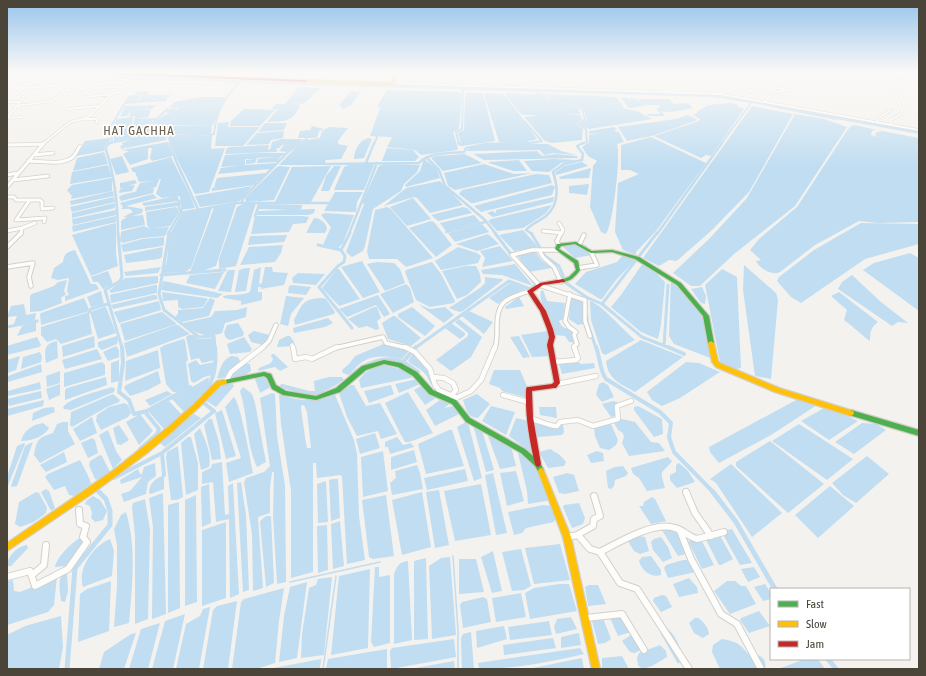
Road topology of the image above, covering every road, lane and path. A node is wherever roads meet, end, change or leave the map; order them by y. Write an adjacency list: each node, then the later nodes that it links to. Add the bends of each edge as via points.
1 (27, 105): 4 (street)
2 (779, 105): 11 (street)
3 (899, 105): 13 (street, via 902,114 891,120)
4 (17, 106): 9 (street)
5 (99, 106): 6 (street); 10 (street)
6 (68, 108)
7 (891, 110): 11 (street)
8 (22, 117): 9 (street)
9 (7, 118)
10 (86, 119): 12 (street, via 98,119); 16 (street, via 70,122)
11 (877, 122): 13 (street)
12 (97, 123)
13 (890, 125): 14 (street)
14 (919, 130)
15 (7, 144): 16 (street)
16 (43, 144): 19 (street)
17 (80, 146): 20 (street, via 70,158 44,162)
18 (53, 153): 19 (street)
19 (34, 155): 20 (street)
20 (28, 161): 21 (street)
21 (18, 173): 22 (street); 24 (street)
22 (7, 175)
23 (48, 176): 24 (street)
24 (13, 180): 25 (street)
25 (7, 187)
26 (7, 197): 27 (street)
27 (29, 201): 28 (street, via 41,201 42,209); 29 (street, via 16,220 45,218)
28 (53, 208)
29 (44, 222)
30 (35, 223): 32 (street)
31 (559, 223): 35 (street, via 563,228)
32 (22, 228): 33 (street); 38 (street, via 21,235)
33 (7, 231)
34 (543, 231): 35 (street)
35 (562, 233): 39 (street, via 557,241)
36 (584, 235): 37 (street)
37 (580, 243): 39 (street); 41 (street)
38 (7, 247)
39 (558, 248): 40 (street); 43 (street, via 574,260)
40 (541, 250): 44 (street, via 542,257 554,267); 45 (street, via 512,255)
41 (592, 252): 43 (street, via 597,265); 62 (street, via 612,251 638,258 675,281 705,314 715,362 718,365 777,390)
42 (7, 267): 46 (street, via 33,263 28,276)
43 (578, 268): 44 (street, via 575,275)
44 (563, 282): 45 (street)
45 (539, 285): 47 (street); 48 (street)
46 (31, 286)
47 (530, 291): 52 (street, via 543,311 550,329); 58 (street, via 508,298 500,305 496,314 497,343 481,380 473,389)
48 (570, 294): 50 (street, via 585,300 585,321); 52 (street, via 565,321 576,332 574,335 577,344 574,346 578,359)
49 (276, 325): 55 (street, via 267,344 235,369)
50 (590, 336)
51 (292, 345): 54 (street, via 294,358 312,359 340,346 382,336 386,343 404,346 415,352 426,363)
52 (554, 362): 56 (street)
53 (596, 376): 56 (street)
54 (433, 377): 58 (street, via 439,390); 58 (street, via 446,378 453,382 456,390)
55 (226, 381): 58 (street, via 264,374 269,376 274,387 284,393 316,398 338,390 364,368 384,362 406,368 431,392); 73 (street, via 216,385 191,413 86,495)
56 (557, 384): 60 (street, via 530,388)
57 (503, 395): 60 (street)
58 (453, 398): 63 (street, via 468,420 523,451)
59 (631, 401): 61 (street, via 618,406 618,419 593,426 574,420 549,426 543,421)
60 (528, 402): 61 (street)
61 (531, 419): 63 (street, via 531,433)
62 (919, 433)
63 (538, 464): 71 (street)
64 (686, 491): 70 (street, via 695,513)
65 (594, 496): 69 (street, via 600,516 594,519 593,526)
66 (79, 510): 75 (street, via 80,524 86,526 83,537 87,542 70,567 35,586)
67 (680, 531): 70 (street, via 695,539); 74 (street, via 668,526 646,530); 81 (street, via 690,559 721,614 737,624)
68 (724, 532): 70 (street)
69 (576, 535): 71 (street); 74 (street, via 592,552)
70 (711, 536)
71 (567, 537): 77 (street)
72 (46, 545): 75 (street, via 44,565)
73 (7, 547)
74 (600, 552): 80 (street, via 620,583 637,590)
75 (32, 575): 76 (street, via 28,571)
76 (7, 577)
77 (586, 618): 78 (street, via 622,614); 79 (street)
78 (644, 650)
79 (596, 669)
80 (689, 669)
81 (761, 669)

